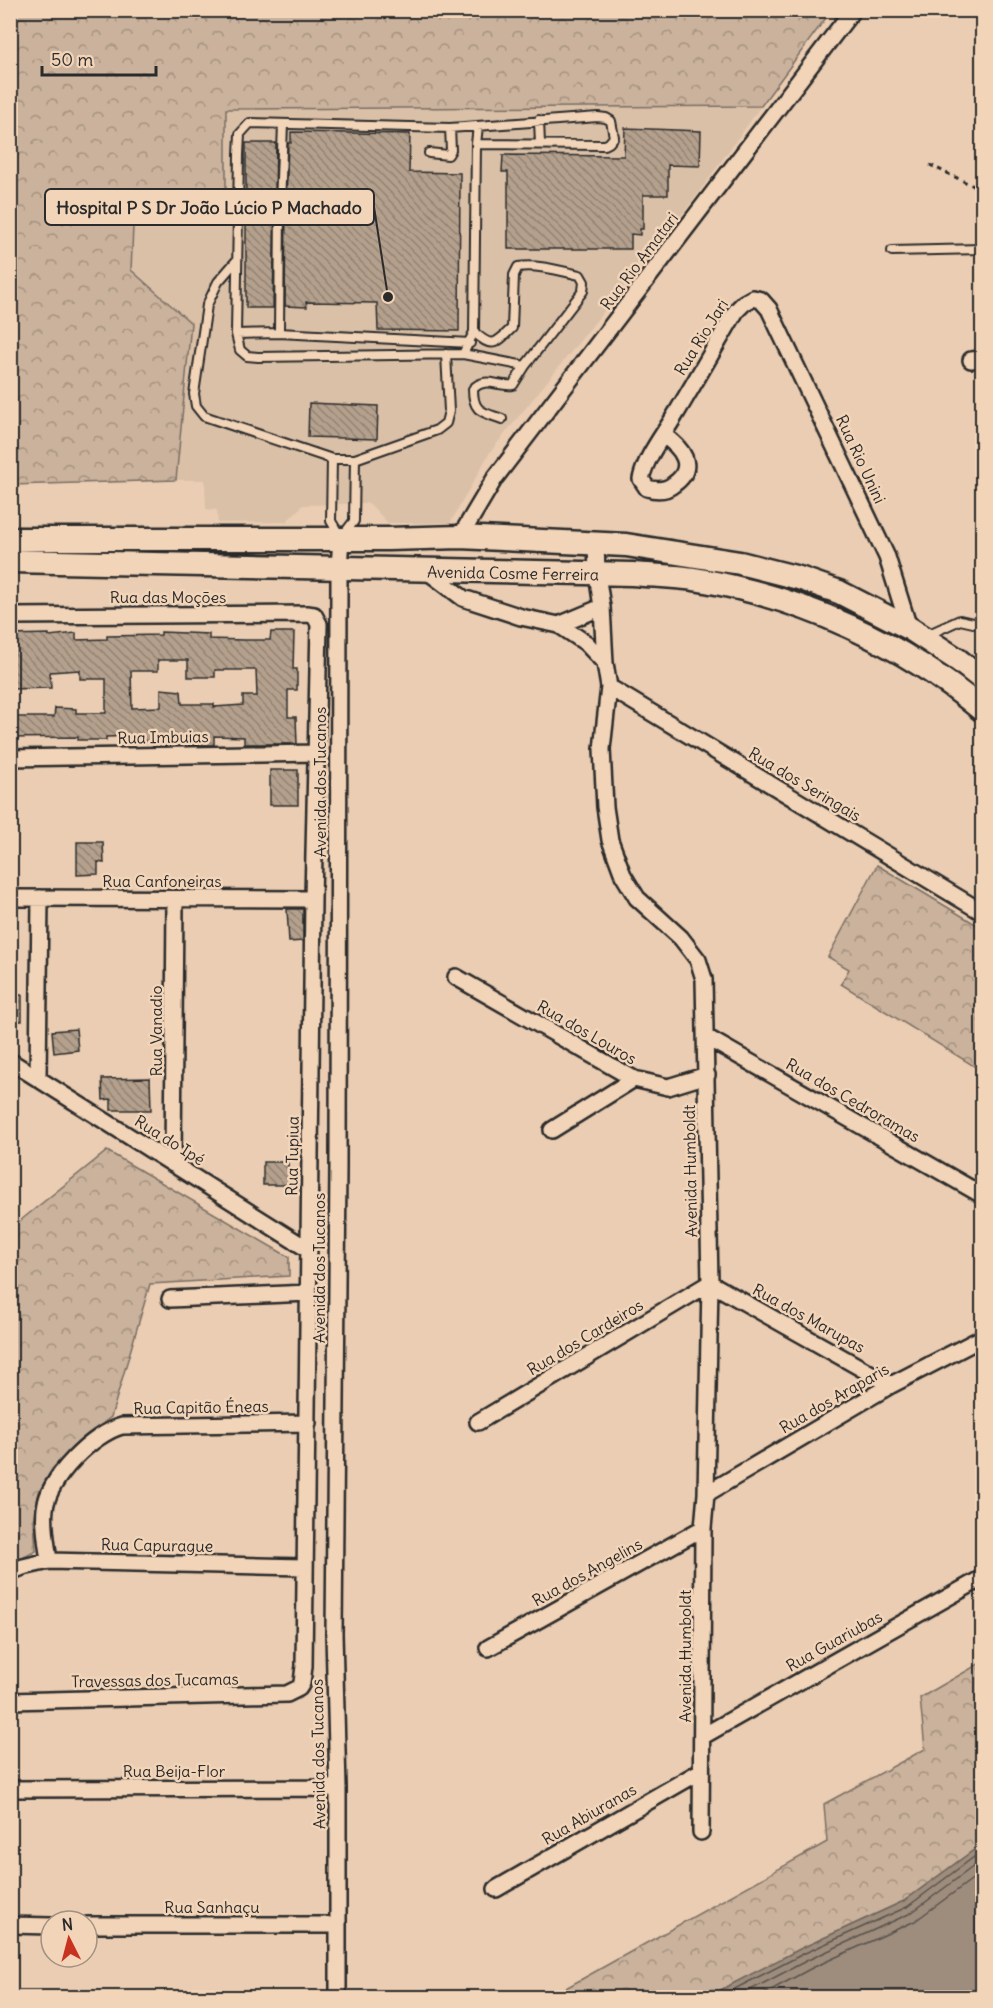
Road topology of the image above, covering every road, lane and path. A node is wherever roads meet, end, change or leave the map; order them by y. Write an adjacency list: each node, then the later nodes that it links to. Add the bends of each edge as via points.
1 (853, 10): 26 (street, Rua Rio Amatari, via 495,478)
2 (539, 120): 4 (lane); 7 (lane); 7 (lane, via 606,118 611,121 614,137 605,145)
3 (283, 124): 5 (lane); 13 (lane, via 250,123 240,134); 16 (lane)
4 (477, 126): 5 (lane); 6 (lane)
5 (450, 128): 8 (lane, via 448,155)
6 (476, 144): 7 (lane); 15 (lane)
7 (540, 144)
8 (429, 153)
9 (930, 165): 10 (path)
10 (982, 190)
11 (982, 249): 12 (lane)
12 (892, 251)
13 (237, 260): 17 (lane); 24 (lane, via 218,282 207,305 194,394 196,405 204,416)
14 (769, 309): 23 (street, Rua Rio Jari, via 753,298 736,311); 39 (street, Rua Rio Unini, via 887,557)
15 (474, 332): 18 (lane); 21 (lane, via 493,343 512,328 514,275 518,267 580,275 583,291)
16 (279, 333): 17 (lane); 18 (lane)
17 (236, 334): 19 (lane, via 240,350 247,357)
18 (470, 343): 20 (lane)
19 (446, 354): 20 (lane); 25 (lane, via 446,423 437,430)
20 (463, 354): 21 (lane)
21 (525, 366): 22 (lane, via 513,385 487,381 473,389 478,410)
22 (502, 419)
23 (663, 435)
24 (332, 459): 25 (lane); 28 (lane, via 331,521)
25 (355, 459): 28 (lane, via 354,521)
26 (460, 537): 28 (main road, Avenida Cosme Ferreira); 29 (main road, Avenida Cosme Ferreira)
27 (10, 538): 28 (main road, Avenida Cosme Ferreira)
28 (341, 538): 31 (street, Avenida dos Tucanos)
29 (596, 543): 33 (street, Avenida Humboldt); 39 (main road, Avenida Cosme Ferreira, via 740,563 799,578 839,592)
30 (10, 561): 31 (main road, Avenida Cosme Ferreira)
31 (339, 568): 32 (main road, Avenida Cosme Ferreira); 79 (street, Avenida dos Tucanos, via 334,1634)
32 (427, 571): 33 (main road, Avenida Cosme Ferreira); 37 (street, via 463,598)
33 (597, 574): 34 (street, Avenida Humboldt); 43 (main road, Avenida Cosme Ferreira, via 700,580 830,617 885,643 956,688)
34 (602, 607): 37 (street); 40 (street, Avenida Humboldt)
35 (10, 616): 36 (street, Rua das Moções, via 307,614 314,615)
36 (319, 624): 44 (street, Rua Tupiua)
37 (559, 625): 40 (street, via 586,643)
38 (982, 625): 39 (lane, via 960,620)
39 (916, 633): 41 (main road, Avenida Cosme Ferreira)
40 (605, 663): 42 (street, Avenida Humboldt)
41 (982, 679)
42 (609, 687): 50 (street, Rua dos Seringais); 52 (street, Avenida Humboldt, via 602,749 604,807 610,840 637,898 681,938 698,960 704,979)
43 (982, 710)
44 (316, 753): 45 (street, Rua Imbuias); 49 (street, Rua Tupiua)
45 (10, 758)
46 (10, 898): 47 (street, Rua Canfoneiras)
47 (40, 898): 48 (street, Rua Canfoneiras); 55 (street)
48 (174, 899): 49 (street, Rua Canfoneiras); 58 (street, Rua Vanadio)
49 (313, 899): 60 (street, Rua Tupiua)
50 (982, 912)
51 (456, 977): 56 (street, Rua dos Louros)
52 (706, 1037): 54 (street, Avenida Humboldt); 59 (street, Rua dos Cedroramas)
53 (10, 1061): 55 (street, Rua do Ipé)
54 (707, 1074): 56 (street, Rua dos Louros, via 668,1087); 61 (street, Avenida Humboldt)
55 (38, 1078): 58 (street, Rua do Ipé)
56 (634, 1079): 57 (street)
57 (552, 1130)
58 (173, 1164): 60 (street, Rua do Ipé)
59 (982, 1195)
60 (309, 1250): 62 (street, Rua Tupiua)
61 (710, 1283): 65 (street, Rua dos Marupas); 66 (street, Rua dos Cardeiros); 68 (street, Avenida Humboldt)
62 (308, 1293): 63 (street); 67 (street, Rua Tupiua)
63 (170, 1299)
64 (982, 1338): 65 (street, Rua dos Araparis)
65 (891, 1385): 68 (street, Rua dos Araparis)
66 (478, 1422)
67 (308, 1423): 70 (street, Rua Capitão Éneas, via 123,1426 107,1431 68,1465 47,1500); 71 (street, Rua Tupiua)
68 (706, 1494): 69 (street, Avenida Humboldt)
69 (703, 1528): 74 (street, Rua dos Angelins); 77 (street, Avenida Humboldt)
70 (49, 1561): 71 (street, Rua Capurague); 72 (street, Rua Capurague)
71 (304, 1567): 75 (street, Rua Tupiua, via 304,1666)
72 (10, 1572)
73 (982, 1578): 77 (street, Rua Guariubas)
74 (488, 1648)
75 (299, 1688): 76 (street, Travessas dos Tucamas, via 287,1694)
76 (10, 1701)
77 (703, 1736): 78 (street, Avenida Humboldt)
78 (701, 1771): 81 (street, Avenida Humboldt); 82 (street, Rua Abiuranas)
79 (338, 1788): 80 (street, Rua Beija-Flor); 84 (street, Avenida dos Tucanos)
80 (10, 1790)
81 (701, 1832)
82 (496, 1889)
83 (10, 1925): 85 (street)
84 (338, 1925): 86 (street, Rua Sanhaçu); 87 (street, Avenida dos Tucanos)
85 (39, 1926)
86 (99, 1926)
87 (338, 1998)

